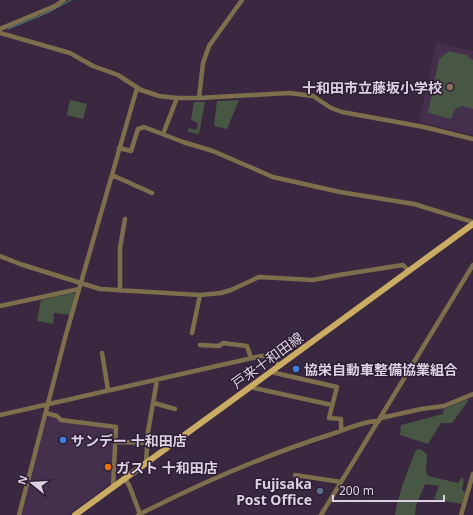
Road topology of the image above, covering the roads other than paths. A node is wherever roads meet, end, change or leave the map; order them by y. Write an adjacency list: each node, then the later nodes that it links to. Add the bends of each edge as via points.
1 (64, 0): 3 (street)
2 (242, 0): 7 (street, via 209,46 203,63)
3 (0, 30)
4 (0, 33): 5 (street, via 70,53)
5 (137, 88): 6 (street, via 159,96); 10 (street)
6 (177, 98): 7 (street); 8 (street)
7 (198, 98): 9 (street, via 280,93 308,95 342,112)
8 (163, 134): 10 (street, via 140,127 131,151); 14 (street, via 213,151 273,177 340,192 414,204)
9 (473, 139)
10 (119, 148): 11 (street)
11 (112, 175): 12 (street); 18 (street)
12 (152, 193)
13 (125, 219): 20 (street, via 120,248)
14 (473, 223): 17 (main road, 戸来十和田線)
15 (0, 256): 18 (street)
16 (473, 265): 39 (street)
17 (409, 271): 21 (street, via 403,265 313,280 259,277 221,294); 27 (main road, 戸来十和田線)
18 (81, 283): 19 (street); 20 (street, via 100,289)
19 (79, 289): 22 (street); 34 (street)
20 (120, 290): 21 (street)
21 (200, 295): 23 (street)
22 (0, 306)
23 (192, 333)
24 (200, 345): 26 (street, via 219,346 223,343 247,346)
25 (102, 353): 31 (street)
26 (251, 358): 27 (street, via 270,356); 29 (street)
27 (280, 366): 28 (main road, 戸来十和田線)
28 (271, 372): 30 (main road, 戸来十和田線); 35 (street, via 337,387)
29 (157, 380): 31 (street); 33 (street)
30 (252, 386): 35 (street); 43 (main road, 戸来十和田線)
31 (108, 390): 34 (street)
32 (473, 394): 39 (street, via 444,406)
33 (154, 403): 36 (street); 42 (street)
34 (47, 404): 37 (street); 38 (street)
35 (332, 405): 40 (street, via 329,418 341,419)
36 (175, 409)
37 (46, 413): 41 (street, via 61,420 116,427); 50 (street)
38 (0, 415)
39 (380, 420): 40 (street); 47 (street)
40 (341, 431): 49 (street, via 203,484)
41 (116, 442): 42 (street); 48 (street)
42 (147, 443): 43 (street)
43 (146, 463): 46 (main road, 戸来十和田線)
44 (295, 475): 47 (street)
45 (473, 477): 55 (street)
46 (125, 479): 48 (main road, 戸来十和田線); 52 (street, via 130,485)
47 (341, 482): 54 (street)
48 (114, 487): 51 (main road, 戸来十和田線)
49 (149, 510): 52 (street); 53 (street)
50 (19, 515)
51 (75, 515)
52 (139, 515)
53 (150, 515)
54 (321, 515)
55 (461, 515)

